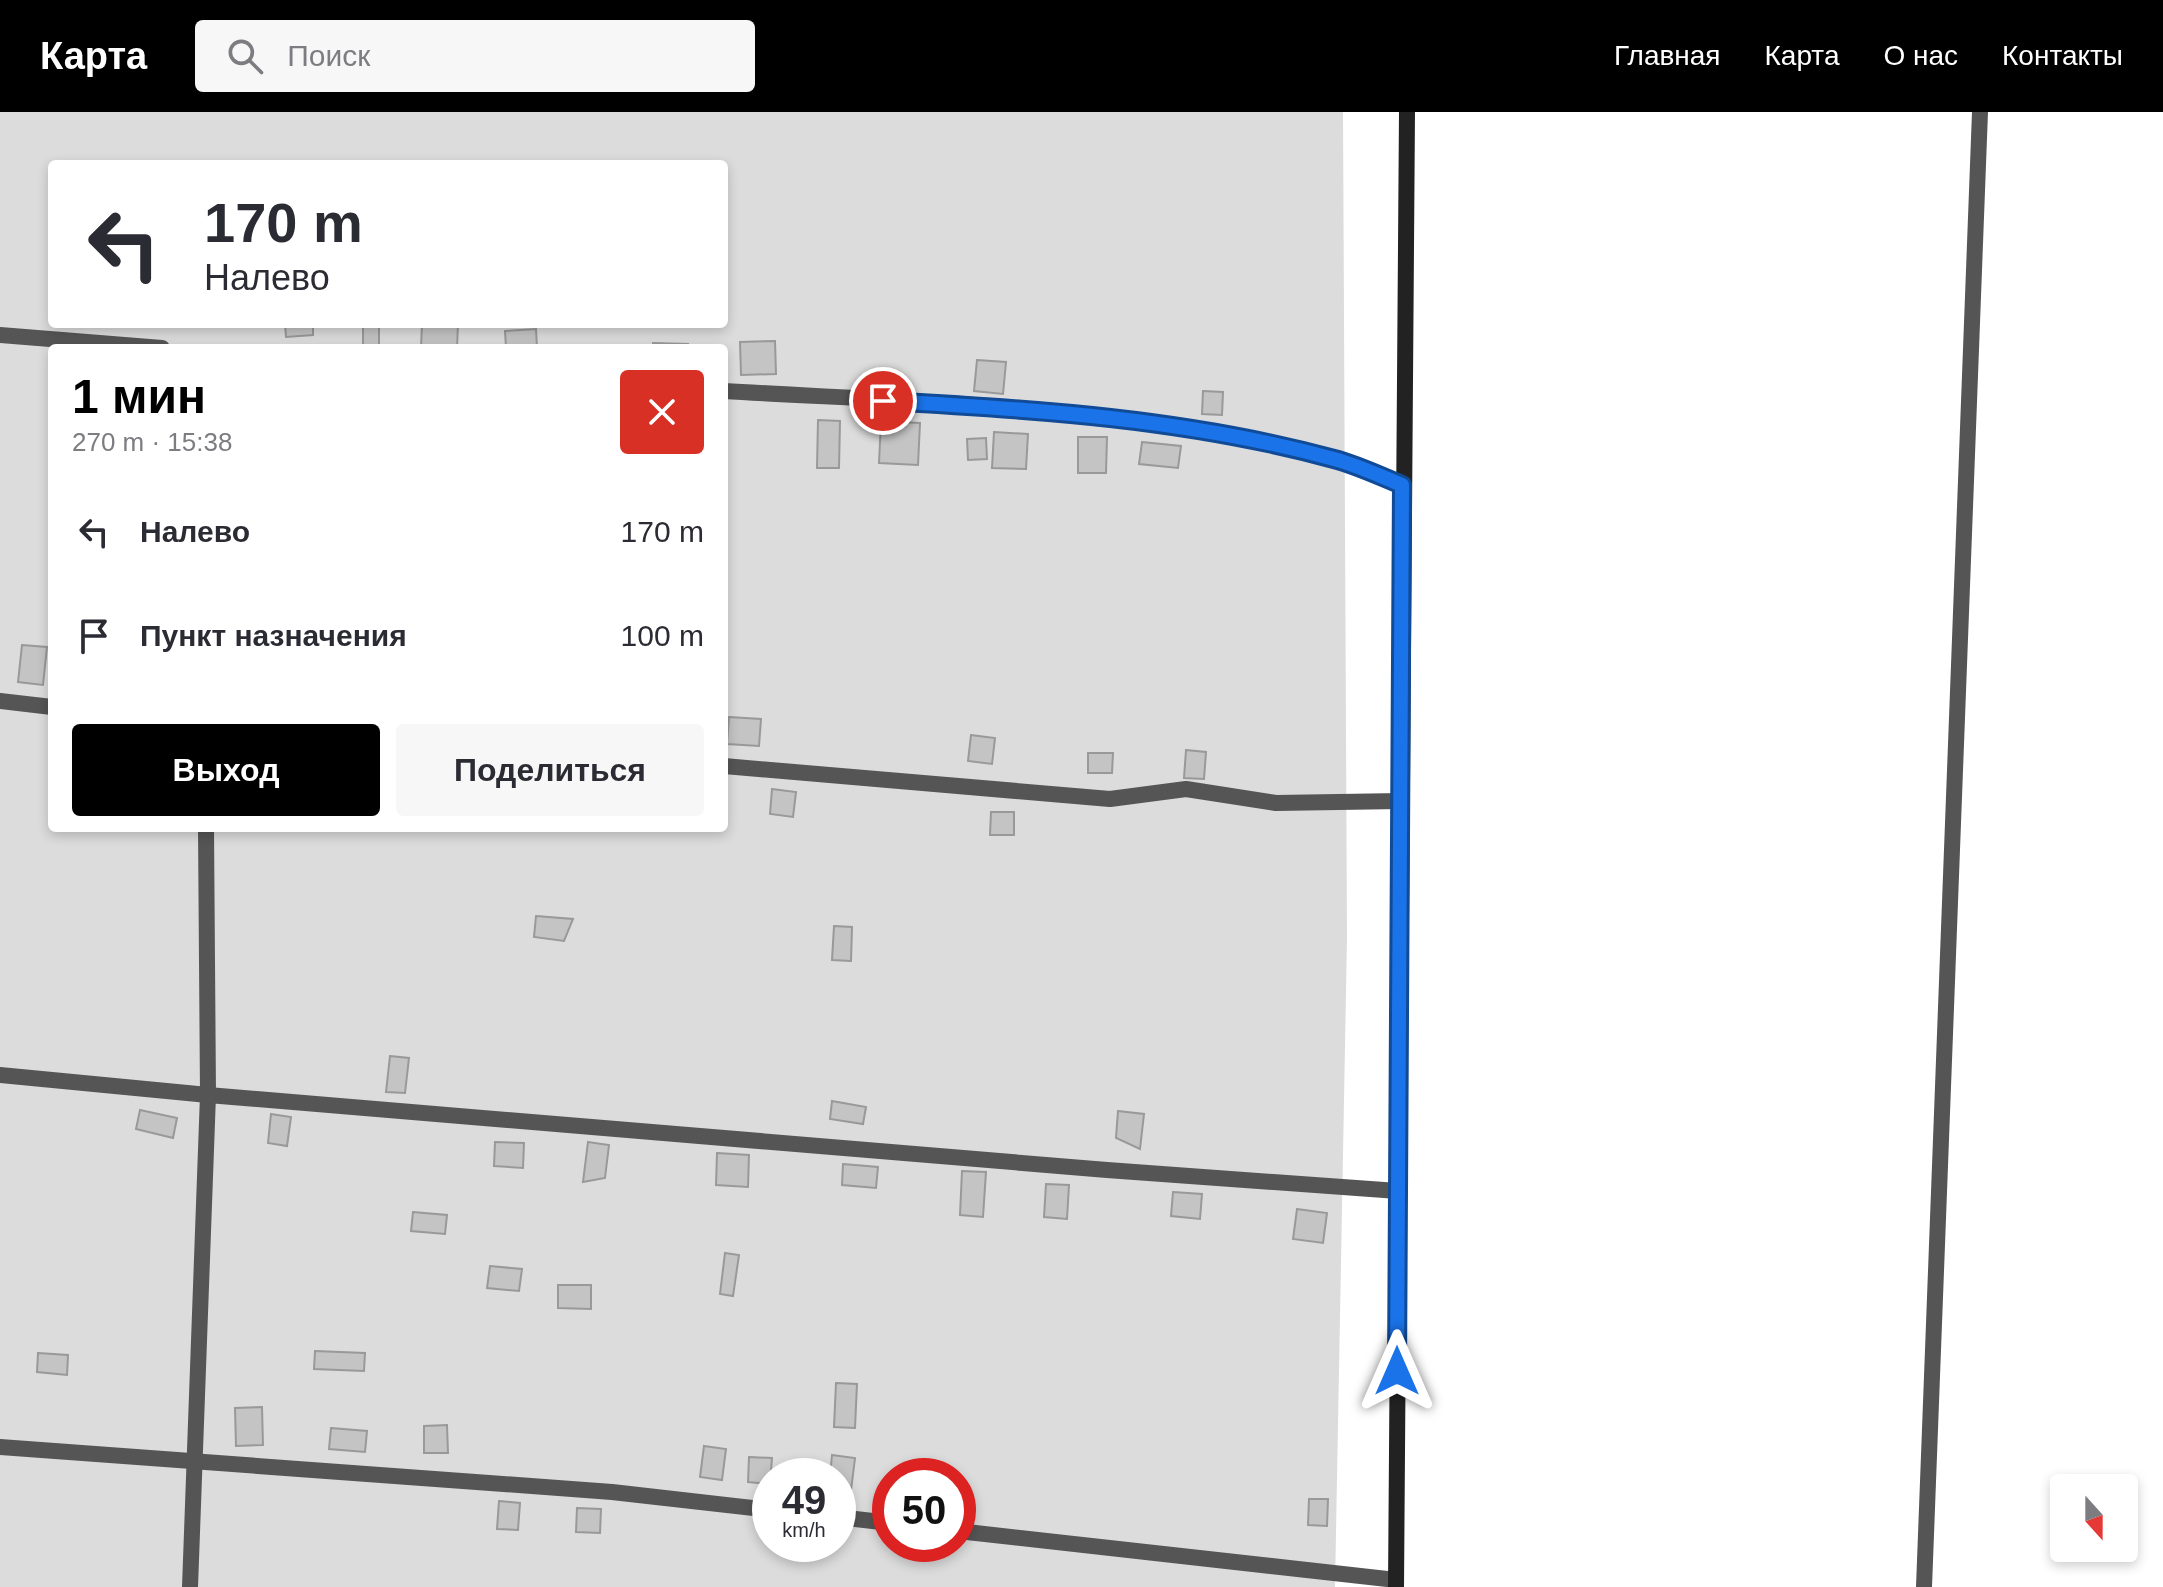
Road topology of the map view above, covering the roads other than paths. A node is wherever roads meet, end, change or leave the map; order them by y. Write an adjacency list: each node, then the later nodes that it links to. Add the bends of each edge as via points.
1 (1407, 112): 6 (main road)
2 (1980, 112): 21 (street)
3 (0, 335): 4 (street)
4 (112, 344)
5 (728, 391): 6 (street, via 1009,408 1202,429 1336,459)
6 (1402, 485): 10 (main road)
7 (0, 701): 8 (street)
8 (48, 707)
9 (728, 766): 10 (street, via 1110,799 1186,789 1276,803)
10 (1401, 801): 14 (main road)
11 (206, 832): 13 (street)
12 (0, 1075): 13 (street)
13 (208, 1095): 14 (street); 16 (street)
14 (1398, 1191): 19 (main road)
15 (0, 1447): 16 (street)
16 (195, 1463): 17 (street, via 612,1492); 20 (street)
17 (752, 1508)
18 (976, 1533): 19 (street)
19 (1396, 1584)
20 (190, 1587)
21 (1924, 1587)

